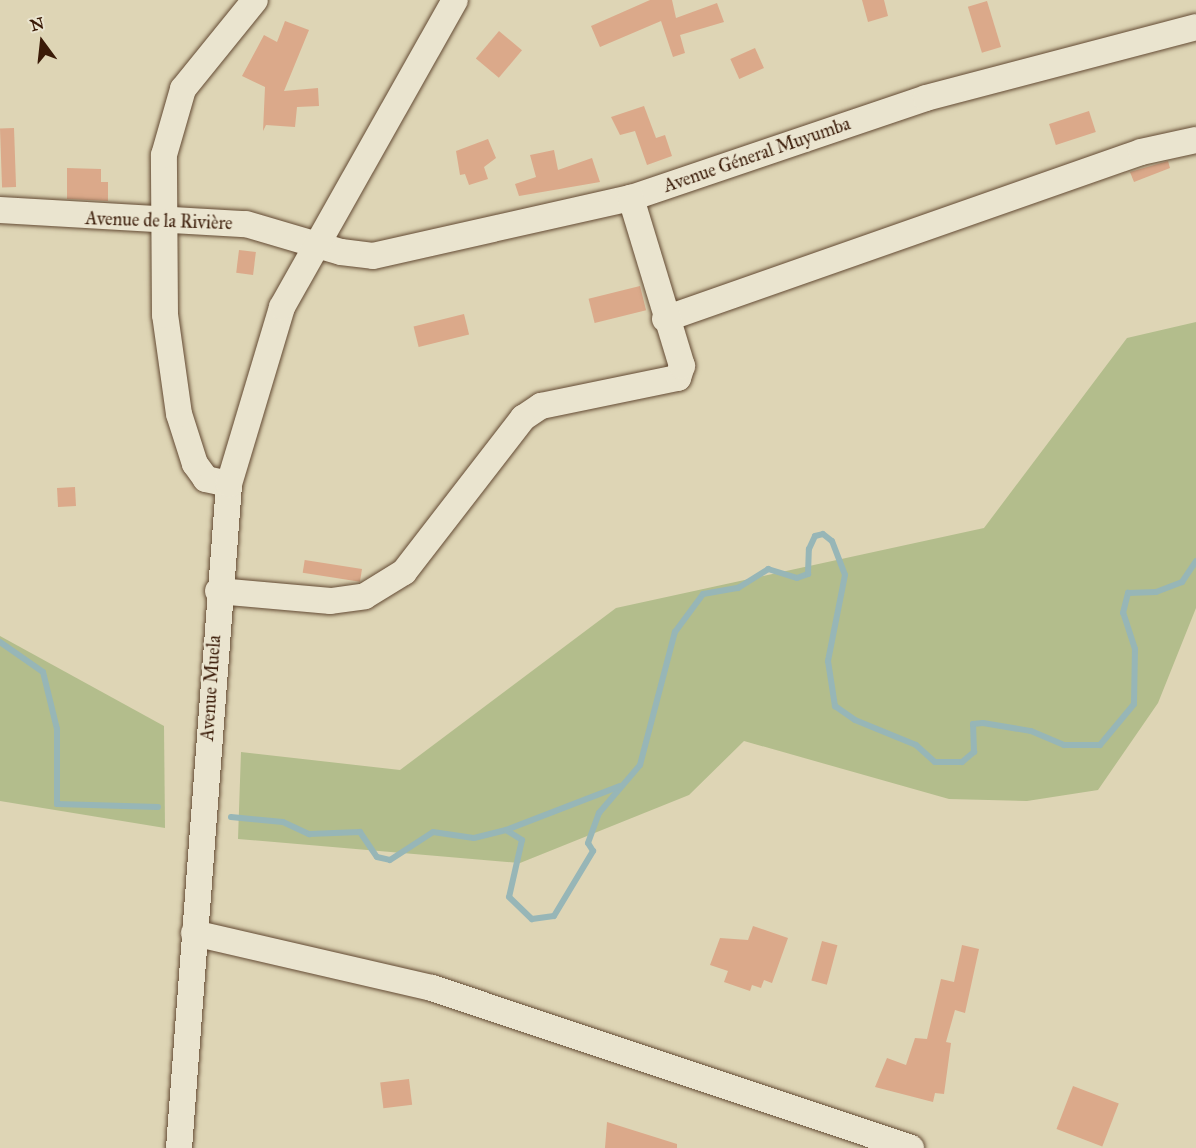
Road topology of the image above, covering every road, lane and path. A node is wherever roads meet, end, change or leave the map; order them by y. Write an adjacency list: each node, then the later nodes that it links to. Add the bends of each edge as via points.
1 (255, 0): 7 (street, via 183,89 170,120)
2 (455, 0): 8 (street, Avenue Muela)
3 (1196, 27): 5 (street, Avenue Géneral Muyumba, via 926,98)
4 (1196, 140): 9 (street, via 1141,152)
5 (631, 198): 8 (street, Avenue Géneral Muyumba, via 373,256); 9 (street)
6 (0, 210): 7 (street, Avenue de la Rivière)
7 (162, 222): 8 (street, Avenue de la Rivière, via 246,224); 10 (street, via 165,315 180,414 195,465 206,479)
8 (315, 244): 10 (street, Avenue Muela, via 266,350)
9 (665, 319): 11 (street, via 682,366 678,378 542,406 523,418 404,572 375,590 331,601)
10 (229, 483): 11 (street, Avenue Muela)
11 (218, 591): 12 (street, Avenue Muela)
12 (194, 933): 13 (street, Avenue Muela); 14 (street, via 432,988)
13 (171, 1148)
14 (911, 1148)

